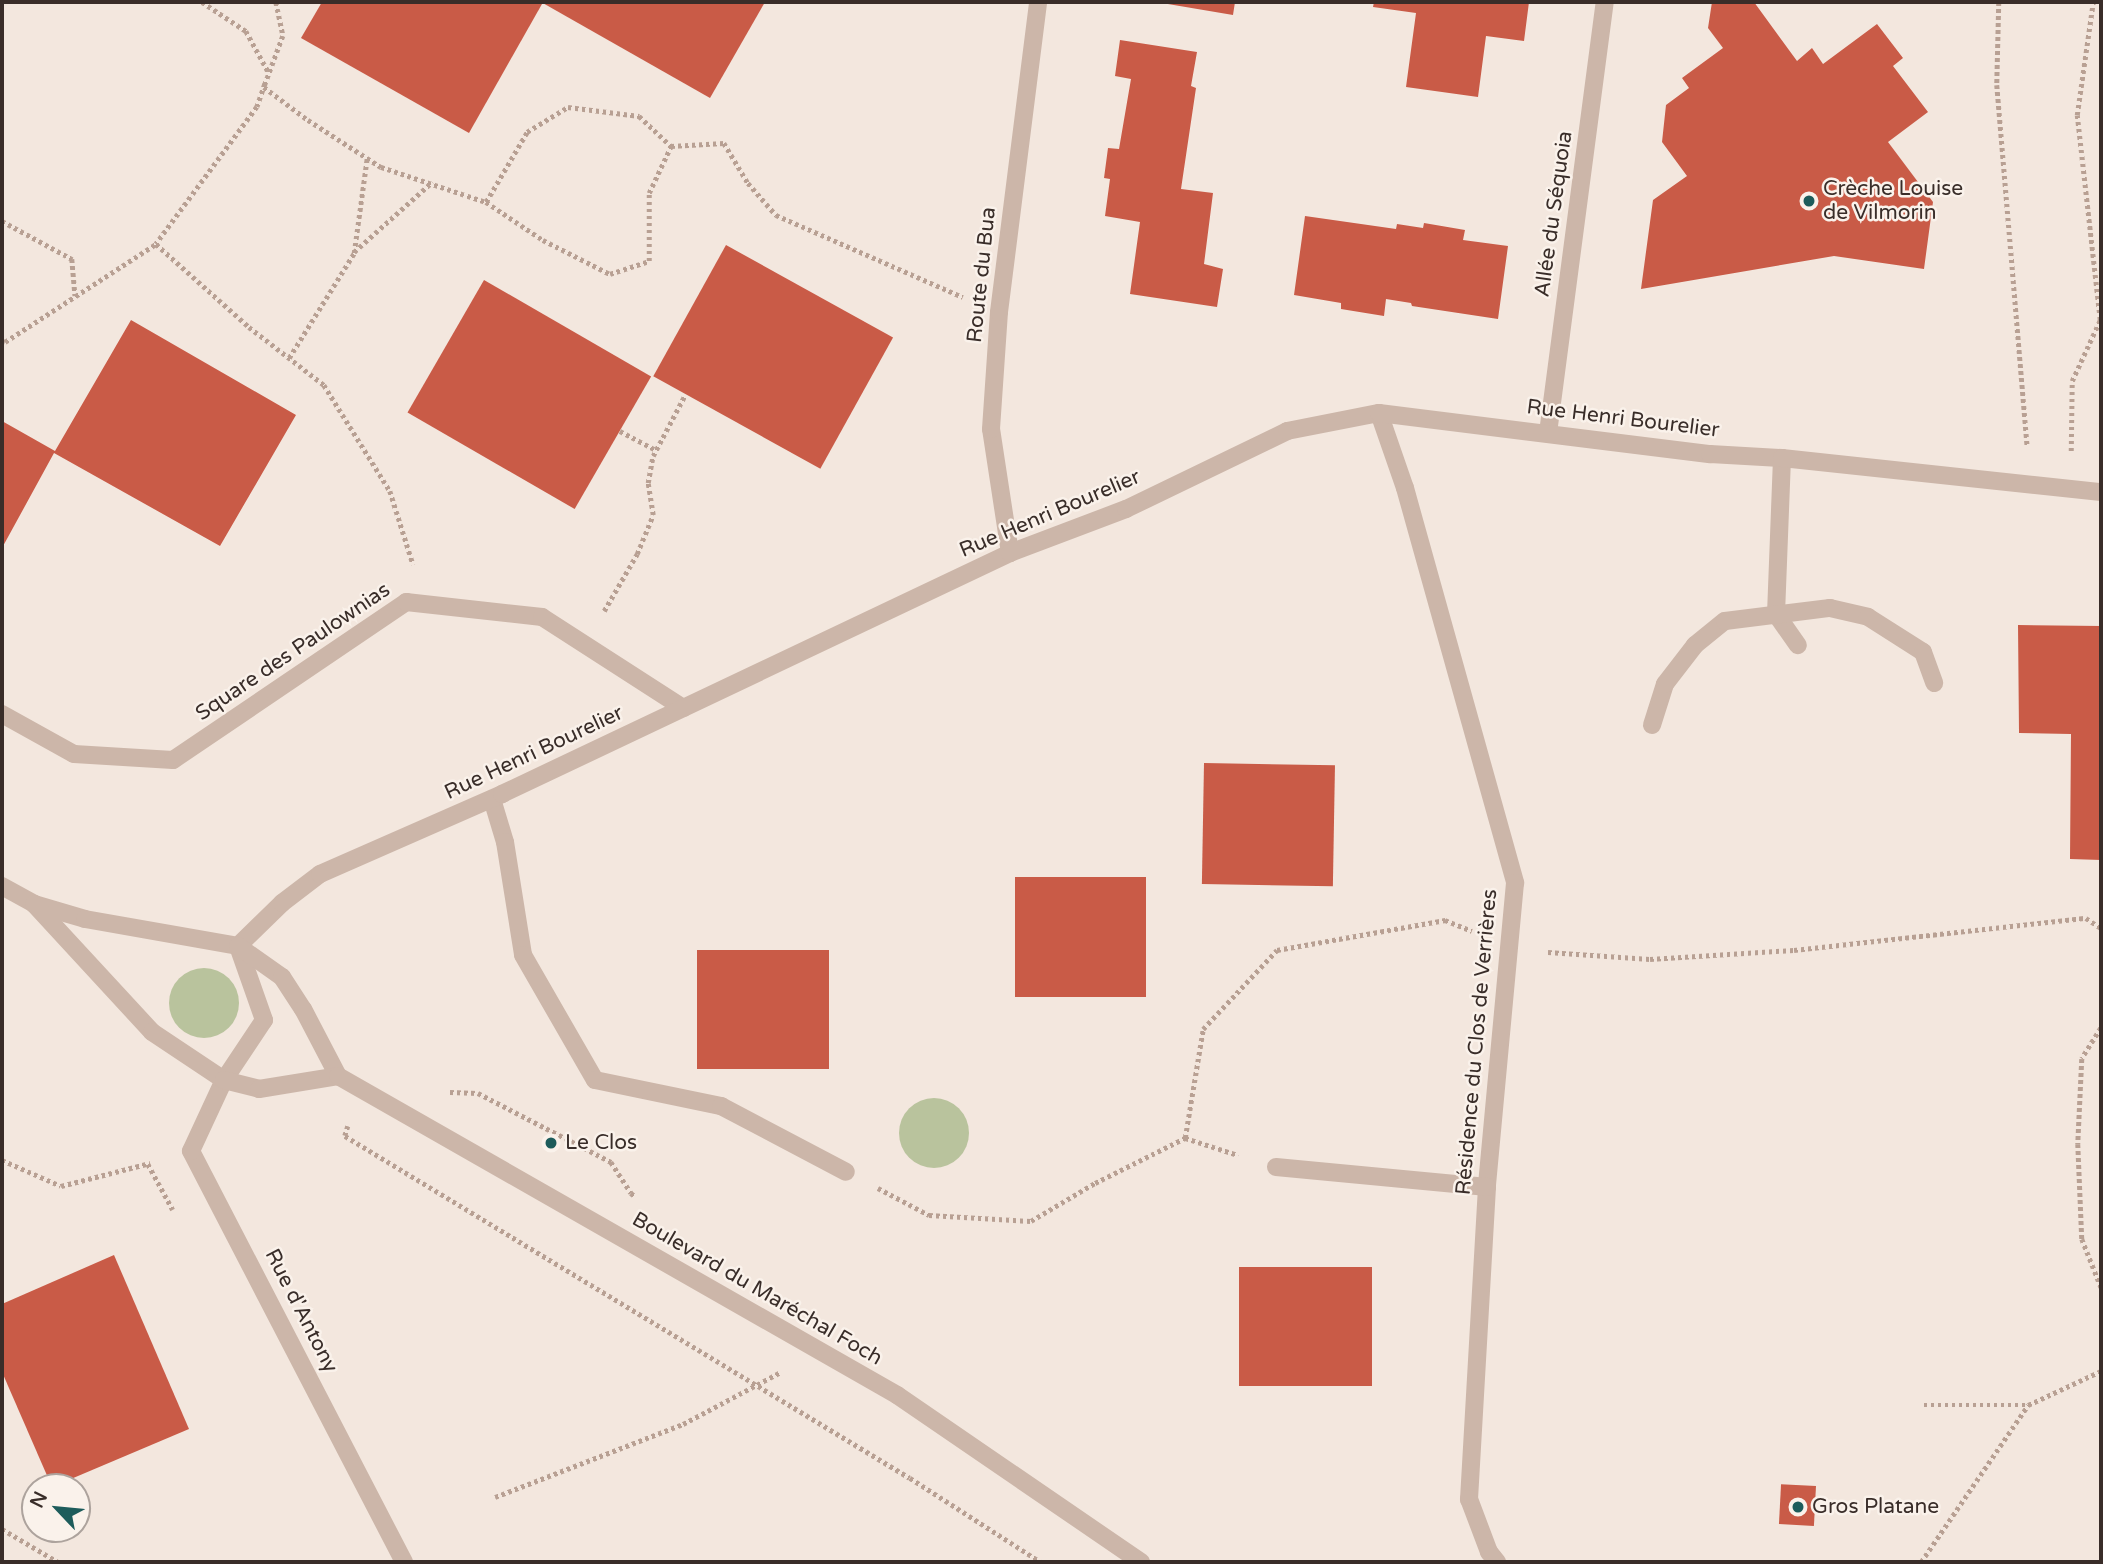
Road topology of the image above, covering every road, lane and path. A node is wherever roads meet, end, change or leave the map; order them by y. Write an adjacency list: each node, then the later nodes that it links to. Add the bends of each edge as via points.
1 (202, 2): 7 (path, via 247,31 269,72)
2 (276, 2): 7 (path, via 283,36)
3 (1038, 2): 16 (street, Route du Bua)
4 (1605, 2): 22 (street, Allée du Séquoia)
5 (1999, 2): 25 (path, via 1997,85)
6 (2094, 2): 26 (path, via 2077,115 2100,320 2072,381)
7 (264, 87): 9 (path); 13 (path, via 257,107)
8 (671, 146): 11 (path, via 639,116 568,107 527,132); 11 (path, via 649,194 649,261 610,274 543,240); 16 (path, via 724,143 748,183 776,215)
9 (367, 158): 10 (path, via 381,167); 14 (path)
10 (432, 182): 11 (path); 14 (path)
11 (486, 202)
12 (2, 221): 15 (path, via 72,259)
13 (156, 244): 15 (path); 18 (path)
14 (354, 253): 18 (path)
15 (75, 296): 17 (path)
16 (999, 312): 28 (street, Route du Bua, via 991,429)
17 (2, 341)
18 (289, 358): 29 (path, via 324,386 390,491)
19 (685, 395): 23 (path)
20 (1379, 413): 22 (street, Rue Henri Bourelier); 28 (street, Rue Henri Bourelier, via 1287,431 1126,509); 42 (street, Résidence du Clos de Verrières, via 1405,488 1515,883)
21 (620, 431): 23 (path)
22 (1548, 433): 24 (street, Rue Henri Bourelier, via 1710,454)
23 (656, 450): 31 (path, via 648,483 653,515 638,554)
24 (1782, 458): 25 (street, Rue Henri Bourelier); 30 (street)
25 (2031, 485): 26 (street, Rue Henri Bourelier)
26 (2070, 489): 27 (street, Rue Henri Bourelier)
27 (2101, 492)
28 (1010, 552): 34 (street, Rue Henri Bourelier)
29 (426, 604): 31 (street, Square des Paulownias, via 542,617); 35 (street, Square des Paulownias, via 406,602 173,760 74,754)
30 (1776, 614): 32 (street); 33 (street, via 1830,608 1868,617 1923,652); 36 (street, via 1725,621 1695,645 1665,684)
31 (585, 645): 34 (street, Square des Paulownias)
32 (1798, 645)
33 (1934, 683)
34 (683, 708): 37 (street, Rue Henri Bourelier)
35 (2, 714)
36 (1652, 725)
37 (492, 799): 41 (street, Rue Henri Bourelier, via 320,874); 52 (street, via 505,842 523,955 595,1080 721,1106)
38 (2, 886): 39 (street)
39 (34, 904): 41 (street, via 85,919); 45 (street, via 152,1032)
40 (2101, 928): 42 (path, via 2085,918 1794,950 1650,959)
41 (238, 946): 44 (street, via 282,977); 45 (street, via 264,1020)
42 (1508, 946): 48 (path, via 1445,920 1277,950 1203,1029); 53 (street, Résidence du Clos de Verrières)
43 (2101, 1028): 55 (path, via 2082,1059 2078,1144 2082,1240)
44 (338, 1076): 45 (street, via 259,1089); 46 (street, Boulevard du Maréchal Foch)
45 (224, 1080): 49 (street)
46 (361, 1089): 56 (street, Boulevard du Maréchal Foch); 58 (path, via 345,1136)
47 (446, 1093): 54 (path, via 478,1093 611,1162 631,1194)
48 (1185, 1138): 51 (path); 52 (path, via 1031,1221 929,1215)
49 (191, 1151): 50 (path, via 61,1186); 64 (street, Rue d'Antony)
50 (2, 1160)
51 (1276, 1167): 53 (street)
52 (846, 1172)
53 (1487, 1187): 67 (street, Résidence du Clos de Verrières, via 1469,1499)
54 (641, 1200)
55 (2101, 1287)
56 (821, 1352): 58 (path); 66 (street, Boulevard du Maréchal Foch, via 897,1395)
57 (2101, 1371): 60 (path)
58 (755, 1385): 61 (path, via 683,1424); 65 (path)
59 (1924, 1405): 60 (path)
60 (2028, 1405): 68 (path)
61 (495, 1497)
62 (2, 1529): 63 (path)
63 (58, 1562)
64 (404, 1562)
65 (1041, 1562)
66 (1141, 1562)
67 (1497, 1562)
68 (1921, 1562)

